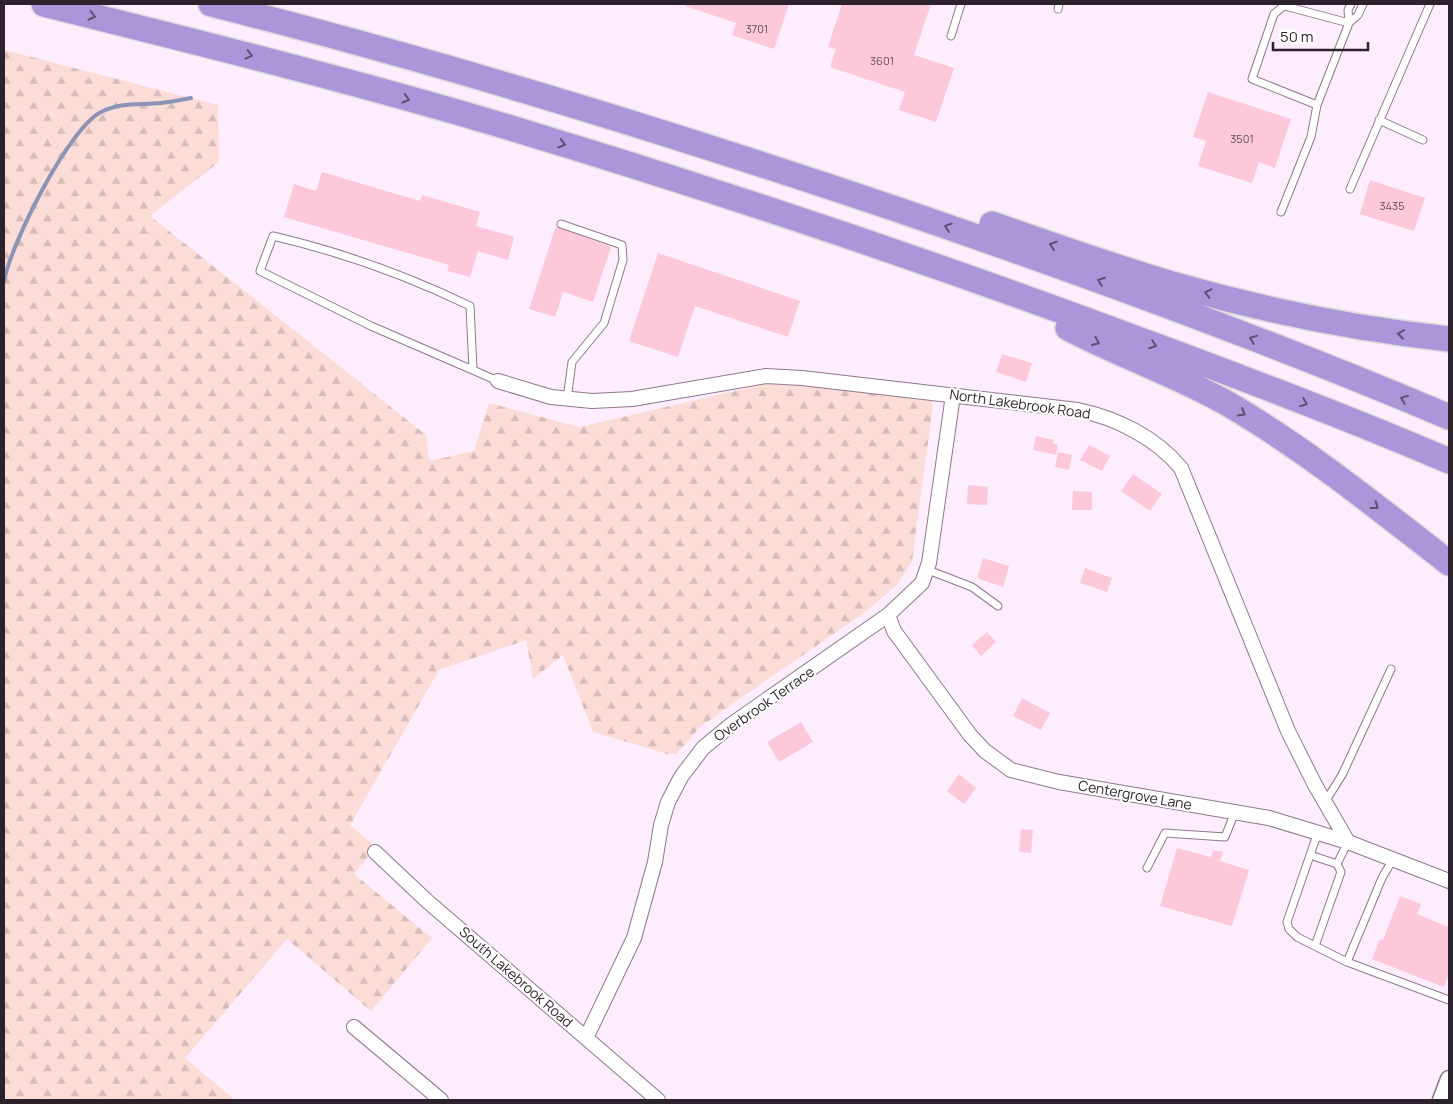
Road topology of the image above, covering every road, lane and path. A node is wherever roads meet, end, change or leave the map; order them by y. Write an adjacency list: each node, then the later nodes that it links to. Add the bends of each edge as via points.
1 (44, 4): 17 (highway, one-way to 17, via 255,56 509,128)
2 (211, 4): 13 (highway, via 431,64)
3 (961, 4): 9 (lane)
4 (1351, 4): 8 (lane)
5 (1363, 4): 8 (lane)
6 (1430, 4): 11 (lane)
7 (1285, 5): 8 (lane); 10 (lane, via 1274,14 1252,79)
8 (1349, 23): 10 (lane)
9 (951, 36)
10 (1317, 105): 15 (lane, via 1311,138)
11 (1379, 120): 12 (lane); 14 (lane)
12 (1423, 140)
13 (773, 168): 18 (highway, one-way to 13, via 1337,323 1171,284 936,205); 23 (highway, one-way to 13, via 1159,302)
14 (1350, 189)
15 (1281, 212)
16 (561, 224): 22 (lane, via 622,245 623,260 604,323 572,362)
17 (976, 279): 24 (highway, one-way to 24, via 1242,378); 25 (highway, one-way to 25, via 1091,340 1191,384 1229,405 1303,452)
18 (1449, 339)
19 (473, 370): 19 (lane, via 371,326 260,271 273,236 316,246 430,287 470,306); 20 (lane)
20 (498, 381): 22 (street, North Lakebrook Road)
21 (953, 395): 22 (street, North Lakebrook Road, via 766,376 632,399); 26 (street, Overbrook Terrace); 30 (street, North Lakebrook Road, via 1093,413 1144,436 1167,451 1181,468 1197,503 1288,731)
22 (567, 400)
23 (1449, 417)
24 (1449, 460)
25 (1449, 563)
26 (928, 570): 27 (lane, via 972,587); 28 (street, Overbrook Terrace, via 914,591)
27 (998, 606)
28 (888, 615): 31 (street, Centergrove Lane, via 894,631 970,735 1010,770 1059,782); 44 (street, Overbrook Terrace, via 732,724 711,740 691,763 663,814 655,862 634,938)
29 (1391, 669): 30 (lane, via 1342,775)
30 (1325, 802): 33 (street, North Lakebrook Road)
31 (1235, 812): 32 (street, Centergrove Lane); 38 (lane, via 1226,837 1165,833)
32 (1318, 832): 33 (street, Centergrove Lane); 35 (lane)
33 (1348, 842): 36 (street, Centergrove Lane); 37 (lane)
34 (375, 852): 44 (street, South Lakebrook Road)
35 (1310, 855): 37 (lane); 40 (lane, via 1287,922 1296,937)
36 (1394, 859): 39 (street, Centergrove Lane); 41 (lane, via 1382,878)
37 (1337, 864): 40 (lane, via 1341,872)
38 (1147, 868)
39 (1449, 881)
40 (1315, 946): 41 (lane)
41 (1348, 962): 42 (lane)
42 (1449, 1000)
43 (354, 1027): 46 (street)
44 (586, 1038): 47 (street, South Lakebrook Road)
45 (1449, 1079): 48 (street)
46 (441, 1100)
47 (658, 1100)
48 (1441, 1100)

